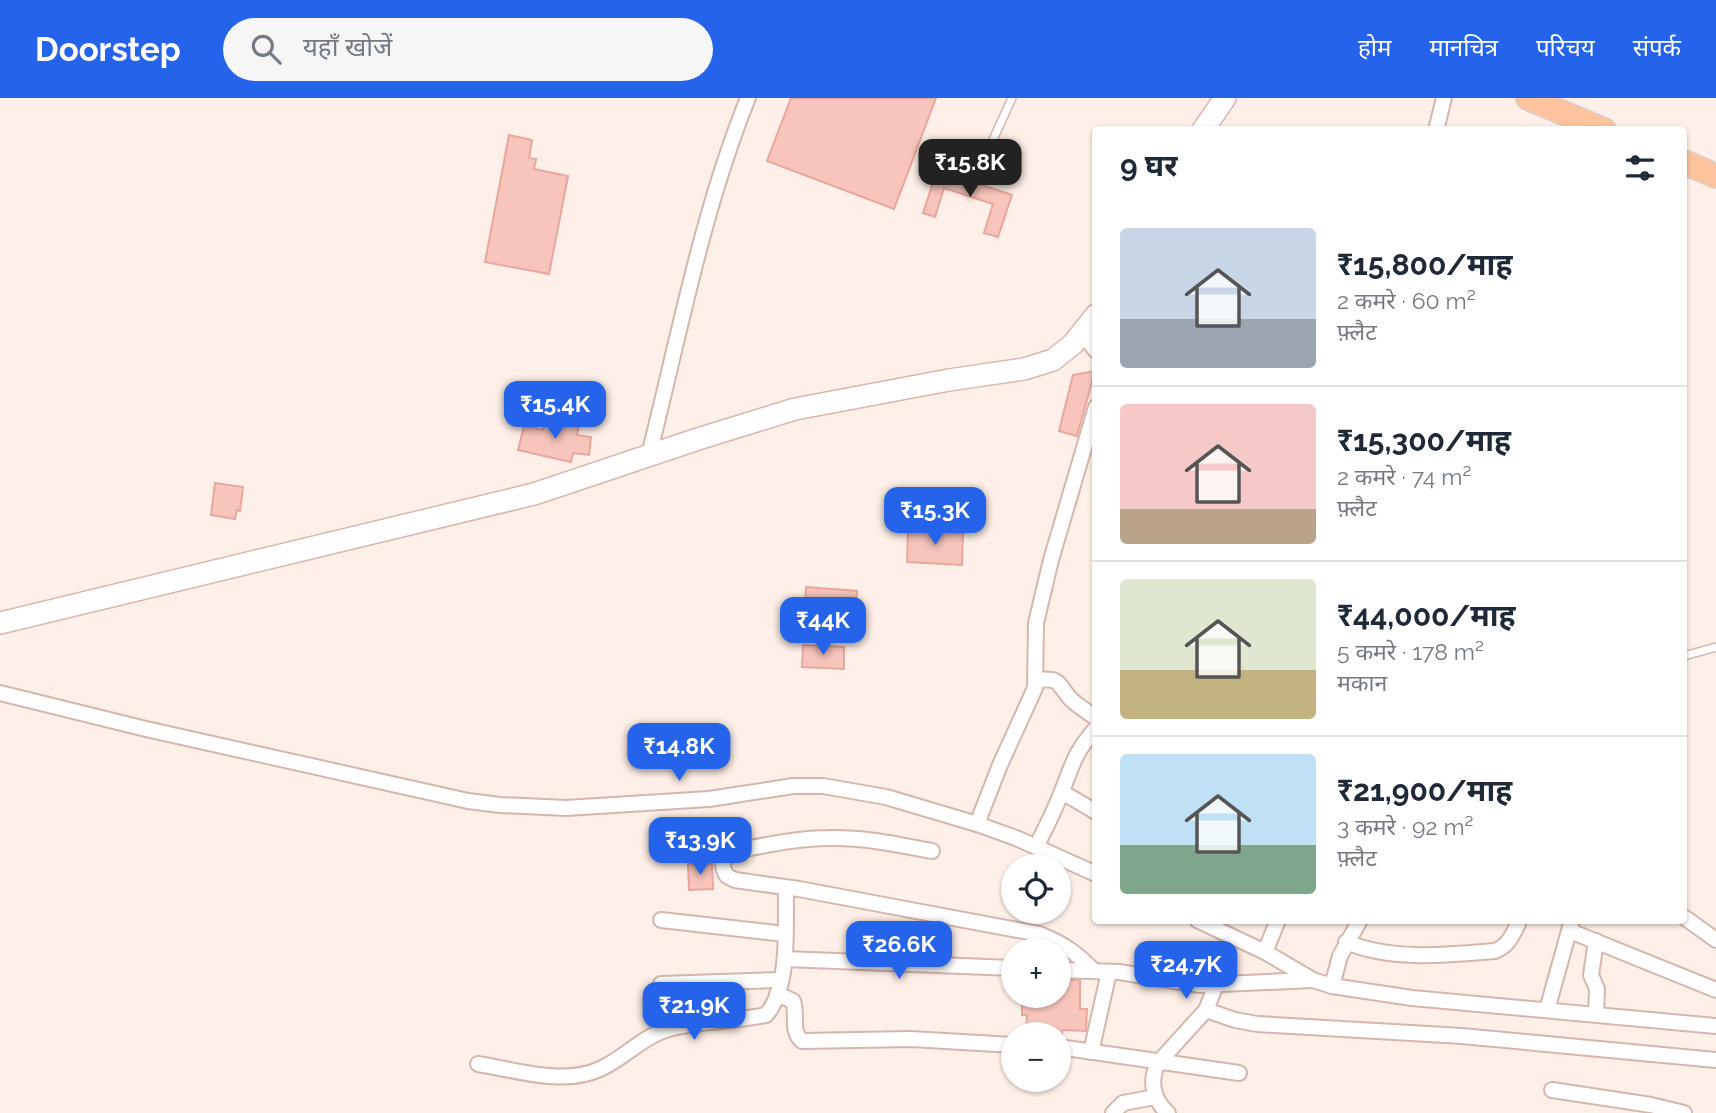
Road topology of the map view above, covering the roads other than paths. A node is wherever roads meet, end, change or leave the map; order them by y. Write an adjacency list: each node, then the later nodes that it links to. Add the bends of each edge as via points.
1 (748, 98): 17 (street, via 724,161)
2 (1012, 98): 10 (lane)
3 (1225, 98): 7 (street)
4 (1444, 98): 8 (street)
5 (1528, 98): 6 (main road)
6 (1552, 103): 9 (main road)
7 (1206, 126)
8 (1437, 126)
9 (1596, 126)
10 (987, 153)
11 (1687, 163): 12 (main road)
12 (1716, 176)
13 (1092, 320): 14 (street)
14 (1082, 333): 15 (street); 17 (street, via 1053,360 1024,369 795,410)
15 (1092, 346)
16 (1092, 421): 21 (street, via 1037,623 1034,652)
17 (649, 455): 18 (street, via 534,494)
18 (0, 623)
19 (1716, 648): 20 (lane)
20 (1687, 655)
21 (1045, 679): 23 (street, via 1062,685); 27 (street, via 1030,701)
22 (0, 693): 27 (street, via 468,801 566,808 823,786 886,797)
23 (1092, 715)
24 (1092, 733): 25 (street, via 1078,749)
25 (1062, 792): 26 (street); 28 (street)
26 (1092, 810)
27 (977, 824): 28 (street)
28 (1036, 847): 30 (street)
29 (932, 851): 31 (street, via 832,838 785,841 729,852 724,858 726,876)
30 (1092, 872)
31 (786, 888): 39 (street); 47 (street, via 1039,934)
32 (1687, 919): 40 (street)
33 (661, 920): 39 (street)
34 (1205, 924): 43 (street)
35 (1276, 924): 43 (street)
36 (1358, 924): 42 (street)
37 (1518, 924): 42 (street, via 1511,939 1495,951 1385,953)
38 (1571, 926): 41 (street); 55 (street)
39 (785, 934): 44 (street)
40 (1716, 940)
41 (1596, 941): 53 (street); 56 (street, via 1591,975 1597,989)
42 (1346, 942): 51 (street)
43 (1265, 952): 48 (street)
44 (785, 959): 45 (street); 52 (street)
45 (1001, 968)
46 (1071, 970): 47 (street)
47 (1102, 971): 50 (street); 60 (street)
48 (1313, 980): 50 (street); 51 (street)
49 (661, 984): 52 (street)
50 (1216, 985): 54 (street)
51 (1332, 986): 55 (street)
52 (779, 987): 58 (street, via 793,1001 795,1031 802,1041 911,1039); 63 (street, via 766,1015 676,1027 585,1075 568,1077)
53 (1716, 990)
54 (1206, 1010): 61 (street, via 1257,1024 1462,1036); 62 (street)
55 (1548, 1010): 56 (street)
56 (1596, 1014): 57 (street)
57 (1716, 1026)
58 (1001, 1044)
59 (1071, 1049): 60 (street)
60 (1091, 1052): 62 (street)
61 (1716, 1060)
62 (1158, 1063): 64 (street); 66 (street)
63 (478, 1064)
64 (1239, 1073)
65 (1552, 1090): 69 (street)
66 (1155, 1097): 67 (street, via 1124,1103); 68 (street)
67 (1112, 1113)
68 (1168, 1113)
69 (1684, 1113)

